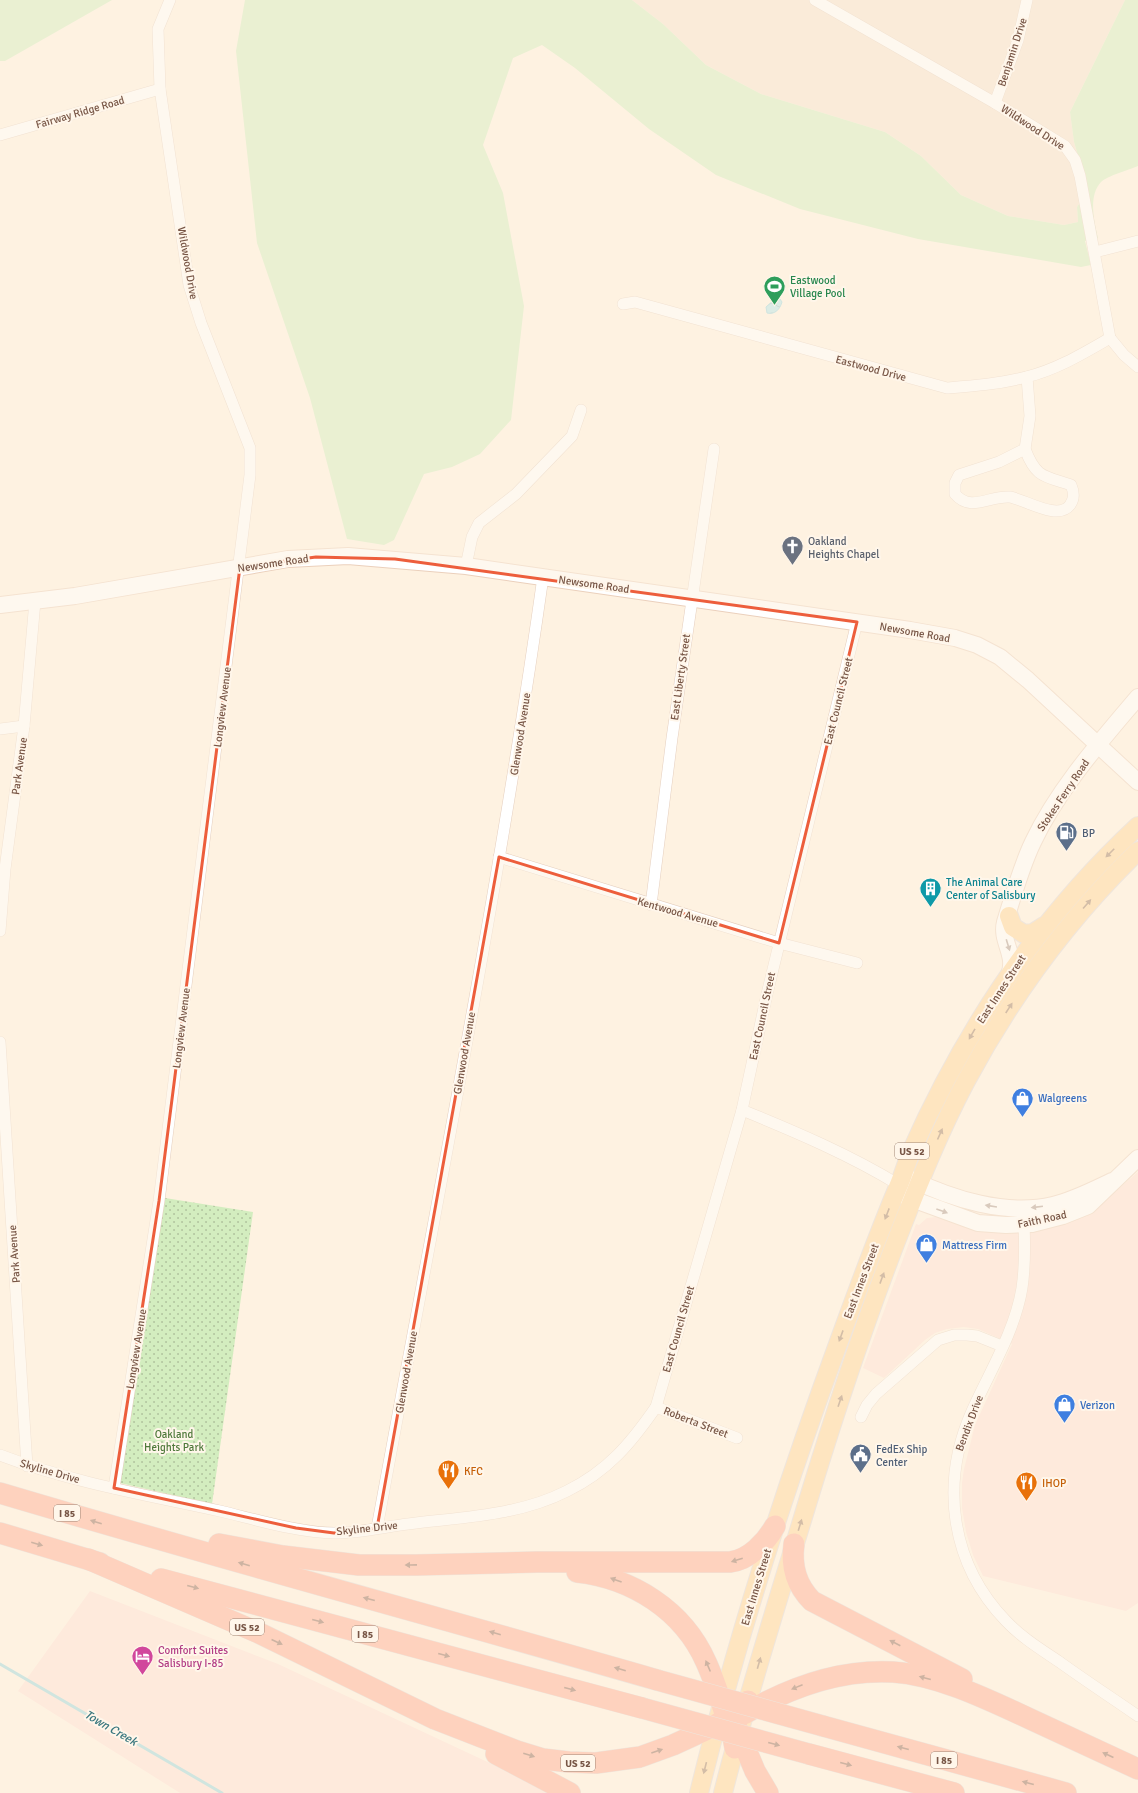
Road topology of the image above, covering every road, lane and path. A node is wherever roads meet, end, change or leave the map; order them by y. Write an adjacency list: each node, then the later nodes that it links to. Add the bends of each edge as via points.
1 (170, 0): 4 (street, Wildwood Drive, via 158,29)
2 (815, 0): 5 (street, Wildwood Drive)
3 (1027, 0): 5 (street, Benjamin Drive, via 1018,40)
4 (160, 89): 6 (street, Fairway Ridge Road); 17 (street, Wildwood Drive, via 189,285 201,323 250,448 250,475)
5 (995, 103): 8 (street, Wildwood Drive, via 1060,143 1075,160)
6 (0, 135)
7 (1138, 241): 8 (street)
8 (1095, 252): 10 (street, Wildwood Drive)
9 (626, 303): 12 (street, Eastwood Drive, via 635,302 946,388)
10 (1110, 338): 11 (street, Wildwood Drive); 12 (street, Eastwood Drive)
11 (1138, 367)
12 (1027, 377): 15 (street, via 1030,416)
13 (581, 410): 16 (street, via 572,436 516,494 479,523 472,537)
14 (714, 449): 19 (street, East Liberty Street)
15 (1025, 449): 15 (street, via 999,462 959,475 955,483 955,494 960,501 971,503 1009,497 1058,512 1067,509 1073,502 1074,493 1071,485 1039,474)
16 (466, 566): 17 (street, Newsome Road, via 348,556 288,559); 18 (street, Newsome Road)
17 (240, 567): 20 (street, Newsome Road, via 96,593); 53 (street, Longview Avenue, via 158,1201)
18 (543, 577): 19 (street, Newsome Road); 30 (street, Glenwood Avenue, via 523,718)
19 (691, 598): 22 (street, Newsome Road); 32 (street, East Liberty Street)
20 (35, 601): 21 (street, Newsome Road); 24 (street, Park Avenue)
21 (0, 605)
22 (857, 622): 26 (street, Newsome Road, via 949,637 990,651 1021,674); 36 (street, East Council Street)
23 (1138, 697): 26 (street, Stokes Ferry Road)
24 (24, 726): 25 (street); 31 (street, Park Avenue)
25 (0, 729)
26 (1098, 745): 27 (street, Newsome Road); 33 (street, Stokes Ferry Road, via 1055,803 1035,837 1020,873)
27 (1138, 782)
28 (1138, 826): 34 (main road, East Innes Street / US 52, one-way to 34, via 1094,868)
29 (1138, 851): 43 (main road, East Innes Street / US 52, one-way to 29, via 958,1096 1013,1002 1069,925)
30 (499, 858): 32 (street, Kentwood Avenue); 56 (street, Glenwood Avenue)
31 (3, 870): 35 (street, Park Avenue)
32 (651, 904): 36 (street, Kentwood Avenue)
33 (1009, 916): 34 (main road, via 1013,927 1024,934 1035,932); 38 (street, Stokes Ferry Road, one-way to 38, via 1005,929 1012,959)
34 (1047, 923): 38 (main road, East Innes Street / US 52)
35 (0, 931)
36 (779, 943): 37 (street, Kentwood Avenue); 40 (street, East Council Street)
37 (857, 963)
38 (1009, 976): 44 (main road, East Innes Street / US 52, one-way to 44, via 976,1026 950,1073 910,1154)
39 (0, 1042): 52 (street, Park Avenue)
40 (742, 1110): 44 (street, Faith Road, via 875,1170); 48 (street, East Council Street)
41 (1138, 1158): 42 (street, Faith Road)
42 (1112, 1181): 43 (street, Faith Road, one-way to 43, via 1061,1202 1023,1209 978,1203); 46 (street, Faith Road, via 1098,1197 1083,1208 1054,1219)
43 (919, 1183): 44 (street, Faith Road, via 911,1179); 45 (main road, East Innes Street / US 52)
44 (899, 1185): 45 (street, Faith Road, via 904,1196); 55 (main road, East Innes Street / US 52, one-way to 55, via 821,1390)
45 (912, 1200): 46 (street, Faith Road, one-way to 46, via 978,1222); 59 (main road, East Innes Street / US 52, one-way to 45, via 863,1333)
46 (1024, 1225): 47 (street, Bendix Drive, via 1022,1289)
47 (1002, 1346): 49 (street, via 977,1336 967,1335 954,1335 938,1340 876,1394); 63 (street, Bendix Drive, via 966,1426 955,1464 954,1503 968,1565 986,1597 1018,1633)
48 (656, 1407): 50 (street, Roberta Street); 56 (street, Skyline Drive, via 614,1460 584,1482 545,1501 510,1511)
49 (861, 1417)
50 (737, 1438)
51 (0, 1455): 52 (street, Skyline Drive)
52 (28, 1466): 53 (street, Skyline Drive)
53 (114, 1488): 56 (street, Skyline Drive, via 296,1528 334,1533)
54 (0, 1493): 58 (highway, I 85, one-way to 54)
55 (775, 1526): 61 (highway, US 52, one-way to 61, via 753,1552 731,1562 518,1562); 64 (main road, East Innes Street)
56 (378, 1528)
57 (0, 1533): 60 (highway, I 85, one-way to 60)
58 (133, 1533): 61 (highway, US 52, one-way to 58, via 338,1563 283,1556 166,1534); 72 (highway, I 85, one-way to 58, bridge)
59 (794, 1544): 64 (main road, East Innes Street / US 52, one-way to 59); 65 (highway, one-way to 59, via 812,1601 802,1589 795,1573)
60 (88, 1559): 62 (highway, US 52, one-way to 62, via 243,1626); 71 (highway, I 85, one-way to 71, bridge)
61 (450, 1565): 64 (highway, one-way to 61, via 707,1663 688,1632 664,1607 634,1588 610,1578 583,1573)
62 (402, 1703): 64 (highway, US 52, one-way to 64, via 435,1719 518,1751 543,1759 569,1762 605,1762 640,1757); 67 (highway)
63 (1138, 1716)
64 (730, 1719): 65 (highway, one-way to 64, via 962,1690 919,1676 893,1672 848,1674 814,1681); 68 (main road, East Innes Street, one-way to 68); 69 (main road, East Innes Street); 70 (highway)
65 (1077, 1741): 66 (highway, one-way to 65)
66 (1138, 1769)
67 (570, 1793)
68 (699, 1793)
69 (723, 1793)
70 (768, 1793)
71 (954, 1793)
72 (1066, 1793)

